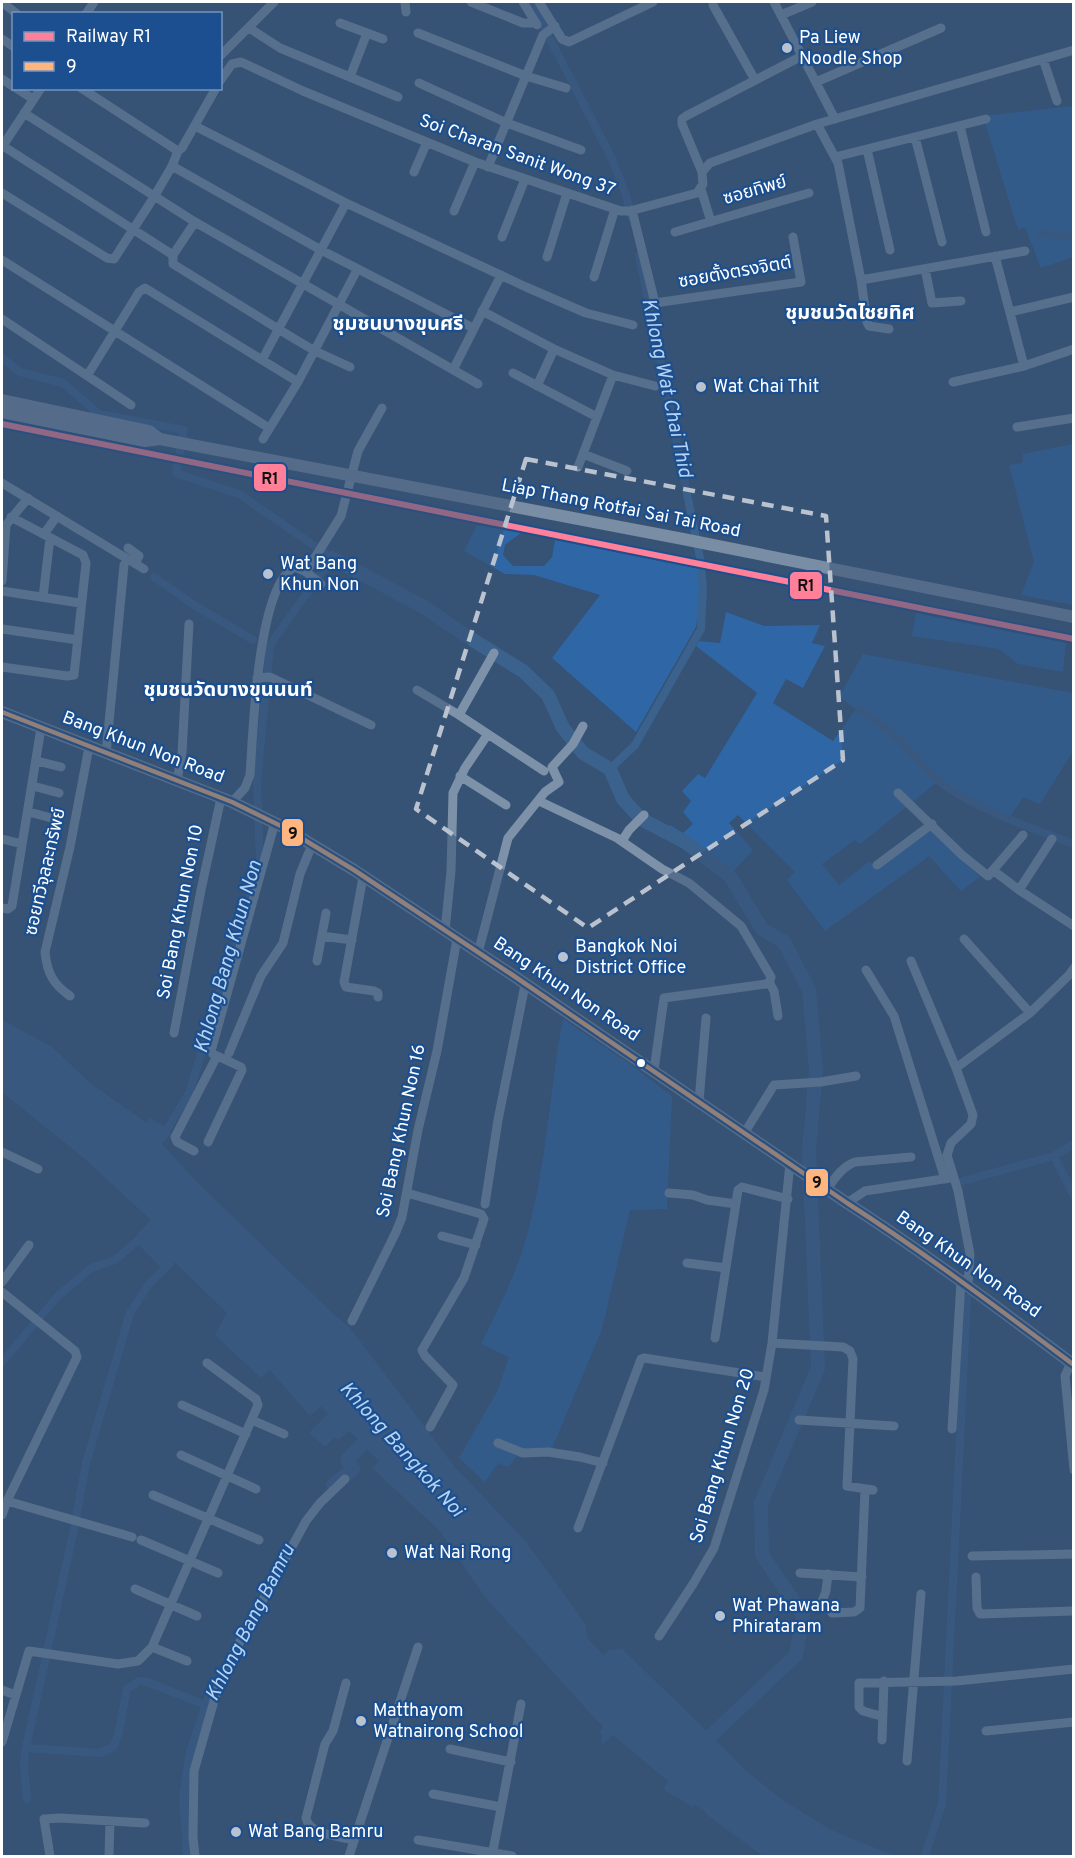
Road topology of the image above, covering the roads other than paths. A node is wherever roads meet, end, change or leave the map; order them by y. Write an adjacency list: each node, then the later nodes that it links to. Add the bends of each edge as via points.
1 (2, 2): 11 (street)
2 (274, 2): 16 (street)
3 (405, 2): 12 (street)
4 (471, 2): 15 (street, via 523,23)
5 (523, 2): 15 (street)
6 (539, 2): 18 (street)
7 (653, 2): 18 (street, via 569,42)
8 (774, 2): 13 (street)
9 (812, 2): 13 (street)
10 (713, 5): 29 (street)
11 (14, 12)
12 (406, 12)
13 (781, 15): 24 (street)
14 (340, 23): 19 (street)
15 (536, 23): 18 (street)
16 (249, 28): 23 (street); 27 (street, via 280,48)
17 (941, 28): 30 (street)
18 (548, 31): 26 (street)
19 (367, 33): 21 (street); 27 (street)
20 (418, 33): 26 (street)
21 (383, 39)
22 (1074, 50): 25 (street)
23 (222, 54)
24 (802, 56): 29 (street); 30 (street)
25 (1043, 59): 39 (street); 41 (street)
26 (526, 76): 32 (street); 43 (street)
27 (350, 77): 37 (street)
28 (222, 78): 48 (street, Soi Charan Sanit Wong 37, via 232,63 241,62)
29 (755, 80): 58 (street, via 682,119)
30 (816, 82): 41 (street)
31 (420, 83): 43 (street)
32 (566, 88)
33 (18, 90): 38 (street)
34 (40, 90): 38 (street)
35 (84, 90): 52 (street)
36 (211, 91): 45 (street)
37 (398, 97)
38 (33, 99): 40 (street)
39 (1057, 101)
40 (24, 113): 49 (street); 64 (street)
41 (835, 119): 44 (street)
42 (986, 119): 46 (street)
43 (507, 123): 51 (street); 56 (street)
44 (817, 124): 53 (street); 58 (street, via 710,163)
45 (195, 126): 52 (street); 65 (street)
46 (960, 126): 47 (street); 72 (street)
47 (915, 137): 50 (street); 75 (street)
48 (427, 142): 54 (street, Soi Charan Sanit Wong 37); 57 (street)
49 (2, 146): 70 (street)
50 (867, 149): 53 (street); 77 (street)
51 (581, 150)
52 (178, 151): 55 (street)
53 (835, 157): 87 (street)
54 (475, 162): 56 (street, Soi Charan Sanit Wong 37); 67 (street)
55 (172, 166): 64 (street); 76 (street)
56 (488, 167): 59 (street, Soi Charan Sanit Wong 37)
57 (414, 172)
58 (702, 172): 60 (street)
59 (525, 179): 63 (street, Soi Charan Sanit Wong 37); 73 (street)
60 (701, 189): 66 (street, Soi Charan Sanit Wong 37); 69 (street, ซอยทิพย์)
61 (2, 193): 70 (street, via 111,260)
62 (809, 193): 69 (street, ซอยทิพย์)
63 (567, 194): 66 (street, Soi Charan Sanit Wong 37); 81 (street)
64 (154, 198): 68 (street); 70 (street)
65 (346, 202): 76 (street); 85 (street)
66 (624, 210): 74 (street, ซอยตั้งตรงจิตต์, via 655,303 801,282); 86 (street)
67 (454, 212)
68 (195, 222): 79 (street); 88 (street)
69 (711, 222): 71 (street, ซอยทิพย์)
70 (133, 230): 79 (street)
71 (675, 232)
72 (987, 232)
73 (502, 237)
74 (793, 237)
75 (942, 242)
76 (321, 250): 84 (street); 88 (street)
77 (890, 250)
78 (1025, 251): 80 (street)
79 (173, 255): 98 (street, via 175,266)
80 (995, 256): 83 (street); 93 (street)
81 (547, 257)
82 (2, 260): 99 (street)
83 (926, 269): 87 (street); 90 (street, via 932,303)
84 (357, 270): 91 (street); 96 (street)
85 (501, 275): 92 (street); 95 (street, via 586,313)
86 (594, 277)
87 (861, 280): 97 (street, via 869,326)
88 (303, 285): 91 (street); 98 (street)
89 (1074, 297): 93 (street)
90 (961, 301)
91 (339, 306): 102 (street); 106 (street)
92 (482, 311): 96 (street); 100 (street)
93 (1010, 312): 104 (street)
94 (2, 319): 109 (street)
95 (633, 325)
96 (473, 328): 106 (street)
97 (889, 329)
98 (280, 330): 102 (street); 103 (street)
99 (115, 331): 103 (street, via 139,292 148,289); 109 (street); 122 (street)
100 (554, 349): 108 (street); 113 (street)
101 (1074, 349): 104 (street)
102 (315, 351): 105 (street); 110 (street)
103 (262, 360): 110 (street)
104 (1023, 366): 111 (street)
105 (350, 367)
106 (453, 370): 112 (street)
107 (513, 373): 113 (street)
108 (613, 375): 114 (street); 119 (street)
109 (87, 376): 116 (street)
110 (298, 382): 122 (street)
111 (953, 382)
112 (478, 384)
113 (537, 386): 119 (street)
114 (655, 386)
115 (2, 400): 123 (street)
116 (131, 405)
117 (382, 408): 128 (street, via 358,451)
118 (2, 412): 123 (street)
119 (597, 417): 125 (street)
120 (1074, 418): 121 (street)
121 (1017, 427)
122 (269, 428): 124 (street)
123 (147, 436): 128 (street, Liap Thang Rotfai Sai Tai Road)
124 (263, 439)
125 (583, 454): 126 (street); 127 (street)
126 (578, 466)
127 (627, 471)
128 (351, 475): 140 (street, Liap Thang Rotfai Sai Tai Road); 146 (street, via 341,516 320,550 315,579 292,568 272,599)
129 (2, 483): 130 (street)
130 (28, 498): 131 (street); 132 (street)
131 (57, 516): 133 (street); 134 (street)
132 (11, 517): 133 (street); 136 (street, via 4,532)
133 (47, 536): 138 (street); 139 (street, via 86,559)
134 (127, 552): 135 (street); 157 (street)
135 (144, 569)
136 (2, 581)
137 (2, 591): 138 (street)
138 (43, 597): 139 (street)
139 (80, 603): 143 (street)
140 (1074, 617)
141 (189, 624): 149 (street)
142 (2, 629): 143 (street)
143 (78, 640): 145 (street, via 72,676)
144 (493, 654): 151 (street)
145 (2, 667)
146 (257, 678): 152 (street, via 270,677); 166 (street, via 249,776 245,788)
147 (156, 690): 149 (street)
148 (417, 690): 151 (street)
149 (185, 692): 162 (street)
150 (2, 712): 154 (street, Bang Khun Non Road)
151 (459, 715): 155 (street)
152 (371, 725)
153 (583, 726): 167 (street, via 552,767 559,782)
154 (41, 728): 156 (street, Bang Khun Non Road); 158 (street)
155 (488, 734): 160 (street); 161 (street)
156 (89, 747): 157 (street, Bang Khun Non Road); 199 (street, ซอยทวีจุลละทรัพย์, via 45,952 46,965 56,986)
157 (106, 754): 162 (street, Bang Khun Non Road)
158 (37, 761): 159 (street); 163 (street)
159 (61, 766)
160 (544, 771)
161 (460, 776): 168 (street); 187 (street, via 453,793)
162 (177, 780): 166 (street, Bang Khun Non Road)
163 (33, 786): 164 (street); 169 (street)
164 (60, 793)
165 (898, 793): 173 (street)
166 (227, 800): 172 (street, Bang Khun Non Road); 204 (street, Soi Bang Khun Non 10, via 201,890)
167 (539, 801): 177 (street); 192 (street, via 508,838)
168 (506, 805)
169 (29, 812): 171 (street); 178 (street)
170 (644, 815): 177 (street)
171 (55, 819)
172 (275, 822): 179 (street, Bang Khun Non Road); 206 (street, via 211,1051)
173 (932, 824): 180 (street); 181 (street, via 962,855)
174 (1023, 835): 181 (street)
175 (1052, 839): 183 (street)
176 (2, 840): 178 (street)
177 (622, 841): 197 (street, via 688,883 741,926 771,977)
178 (22, 844): 184 (street, via 12,906)
179 (312, 845): 182 (street, Bang Khun Non Road); 205 (street, via 300,874 283,943 261,976)
180 (877, 865)
181 (991, 873): 183 (street)
182 (363, 878): 187 (street, Bang Khun Non Road); 191 (street)
183 (1019, 890): 186 (street)
184 (2, 908)
185 (326, 913): 188 (street)
186 (1074, 926)
187 (445, 931): 189 (street, Bang Khun Non Road)
188 (322, 936): 191 (street); 193 (street)
189 (457, 939): 192 (street, Bang Khun Non Road); 220 (street, Soi Bang Khun Non 16)
190 (964, 939): 201 (street)
191 (352, 940): 200 (street, via 345,985 375,991)
192 (477, 953): 198 (street, Bang Khun Non Road)
193 (317, 961)
194 (911, 961): 207 (street)
195 (1074, 968): 201 (street)
196 (866, 970): 218 (street, via 894,1016)
197 (769, 982): 202 (street); 208 (street, via 664,998)
198 (525, 985): 208 (street, Bang Khun Non Road); 224 (street)
199 (70, 996)
200 (378, 997)
201 (1030, 1013): 207 (street)
202 (778, 1016)
203 (706, 1018): 210 (street)
204 (174, 1033)
205 (229, 1053)
206 (217, 1056): 212 (street, via 242,1070); 213 (street, via 176,1137 177,1142)
207 (956, 1068): 218 (street, via 973,1120 948,1148)
208 (654, 1070): 210 (street, Bang Khun Non Road)
209 (856, 1076): 211 (street, via 774,1085)
210 (699, 1101): 211 (street, Bang Khun Non Road)
211 (745, 1132): 216 (street, Bang Khun Non Road)
212 (208, 1142)
213 (194, 1151)
214 (2, 1152): 217 (street)
215 (911, 1157): 219 (street, via 848,1164)
216 (790, 1164): 219 (street, Bang Khun Non Road); 222 (street, Soi Bang Khun Non 20)
217 (38, 1169)
218 (953, 1182): 223 (street, via 865,1191); 232 (street, via 970,1254)
219 (827, 1189): 223 (street, Bang Khun Non Road)
220 (407, 1193): 228 (street, via 481,1214 484,1223); 234 (street, Soi Bang Khun Non 16, via 396,1232)
221 (669, 1193): 225 (street)
222 (788, 1199): 225 (street, via 742,1188 738,1190); 236 (street, Soi Bang Khun Non 20)
223 (847, 1203): 232 (street, Bang Khun Non Road)
224 (485, 1204)
225 (736, 1204): 230 (street)
226 (442, 1236): 228 (street)
227 (29, 1245): 231 (street)
228 (476, 1245): 245 (street, via 464,1278 422,1350 453,1385)
229 (687, 1263): 230 (street)
230 (726, 1268): 235 (street)
231 (2, 1281)
232 (964, 1283): 238 (street, Bang Khun Non Road); 246 (street)
233 (2, 1292): 257 (street, via 75,1351 76,1357)
234 (352, 1321)
235 (715, 1338)
236 (772, 1343): 239 (street, Soi Bang Khun Non 20); 243 (street, via 843,1347 850,1351)
237 (207, 1363): 242 (street, via 258,1402)
238 (1072, 1364): 252 (street, via 1065,1376)
239 (766, 1377): 251 (street, via 641,1359); 277 (street, Soi Bang Khun Non 20, via 714,1548)
240 (182, 1405): 247 (street)
241 (799, 1419): 243 (street)
242 (252, 1420): 247 (street); 248 (street)
243 (850, 1424): 244 (street); 268 (street, via 847,1486 869,1490)
244 (894, 1426)
245 (430, 1427)
246 (952, 1429)
247 (246, 1434): 253 (street)
248 (284, 1434)
249 (498, 1443): 251 (street, via 523,1453 548,1452)
250 (181, 1455): 253 (street)
251 (603, 1463): 260 (street)
252 (1074, 1470)
253 (227, 1476): 255 (street); 259 (street)
254 (345, 1479): 305 (street, via 306,1521 218,1687 194,1770)
255 (256, 1489)
256 (153, 1496): 259 (street)
257 (7, 1501): 258 (street); 264 (street, via 136,1539)
258 (2, 1515)
259 (208, 1519): 261 (street); 264 (street)
260 (578, 1528)
261 (259, 1540)
262 (1074, 1554): 263 (street)
263 (972, 1556)
264 (189, 1562): 265 (street); 272 (street)
265 (218, 1573)
266 (800, 1573): 267 (street)
267 (828, 1574): 268 (street); 273 (street)
268 (862, 1577): 275 (street, via 859,1610)
269 (976, 1577): 274 (street, via 980,1614)
270 (135, 1589): 272 (street)
271 (921, 1594): 283 (street)
272 (171, 1603): 276 (street); 278 (street)
273 (820, 1607)
274 (1074, 1611)
275 (832, 1613)
276 (197, 1616)
277 (659, 1636)
278 (152, 1647): 280 (street); 286 (street, via 138,1661 118,1664 29,1651)
279 (418, 1647): 300 (street)
280 (187, 1661)
281 (1074, 1669): 283 (street)
282 (885, 1681): 283 (street); 288 (street, via 858,1685 861,1709); 291 (street)
283 (913, 1682): 294 (street)
284 (346, 1683): 300 (street, via 306,1818 312,1829)
285 (2, 1690): 286 (street)
286 (15, 1695): 292 (street)
287 (521, 1704): 295 (street)
288 (878, 1715)
289 (1074, 1722): 290 (street)
290 (986, 1731)
291 (882, 1740)
292 (2, 1742)
293 (450, 1749): 295 (street)
294 (908, 1761)
295 (511, 1762): 297 (street)
296 (433, 1794): 297 (street)
297 (501, 1808): 302 (street)
298 (110, 1821): 299 (street); 303 (street, via 44,1819); 304 (street)
299 (145, 1823)
300 (353, 1840): 306 (street)
301 (418, 1840): 302 (street)
302 (493, 1855): 307 (street)
303 (51, 1857)
304 (109, 1857)
305 (195, 1857)
306 (349, 1857)
307 (512, 1857)

